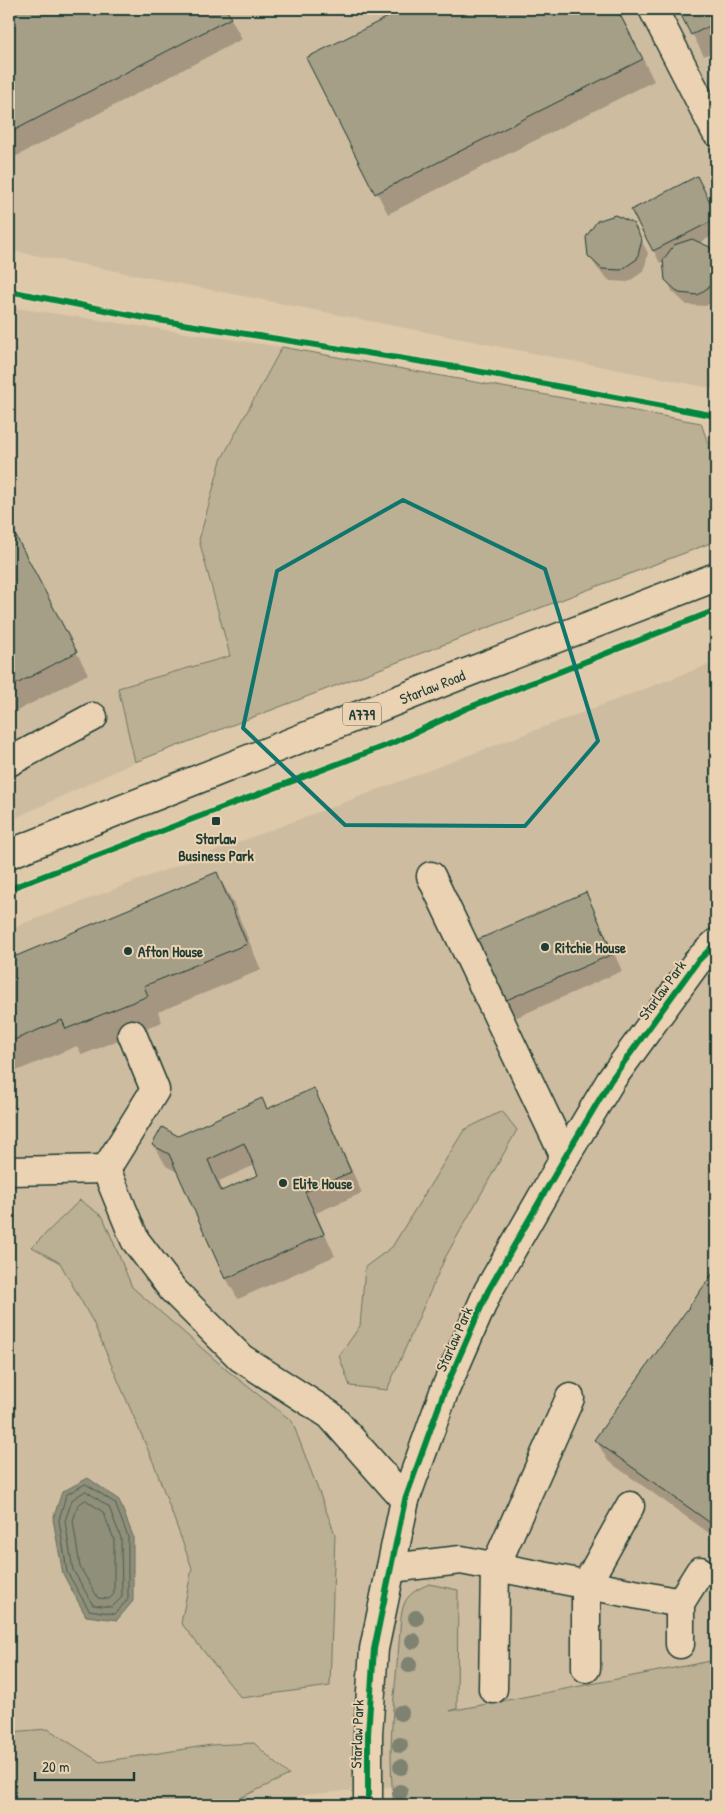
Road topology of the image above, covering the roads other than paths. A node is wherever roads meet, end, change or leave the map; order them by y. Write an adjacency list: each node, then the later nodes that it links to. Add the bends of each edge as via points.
1 (652, 9): 2 (street)
2 (716, 132)
3 (716, 577): 6 (street, Starlaw Road / A779)
4 (93, 718): 5 (street)
5 (9, 762)
6 (9, 854)
7 (431, 876): 10 (street)
8 (716, 943): 10 (street, Starlaw Park, via 697,962 611,1080)
9 (132, 1034): 11 (street, via 155,1090)
10 (565, 1156): 14 (street, Starlaw Park, via 488,1291 444,1392)
11 (106, 1168): 12 (street); 14 (street, via 135,1240 173,1290 241,1358 330,1415)
12 (9, 1171)
13 (570, 1398): 16 (street)
14 (405, 1500): 17 (street, Starlaw Park)
15 (630, 1506): 19 (street)
16 (496, 1567): 17 (street, via 461,1560); 19 (street); 23 (street)
17 (391, 1568): 24 (street, Starlaw Park, via 374,1650 368,1734)
18 (700, 1571): 20 (street)
19 (586, 1585): 20 (street); 22 (street)
20 (680, 1603): 21 (street)
21 (680, 1644)
22 (586, 1668)
23 (493, 1689)
24 (368, 1805)

